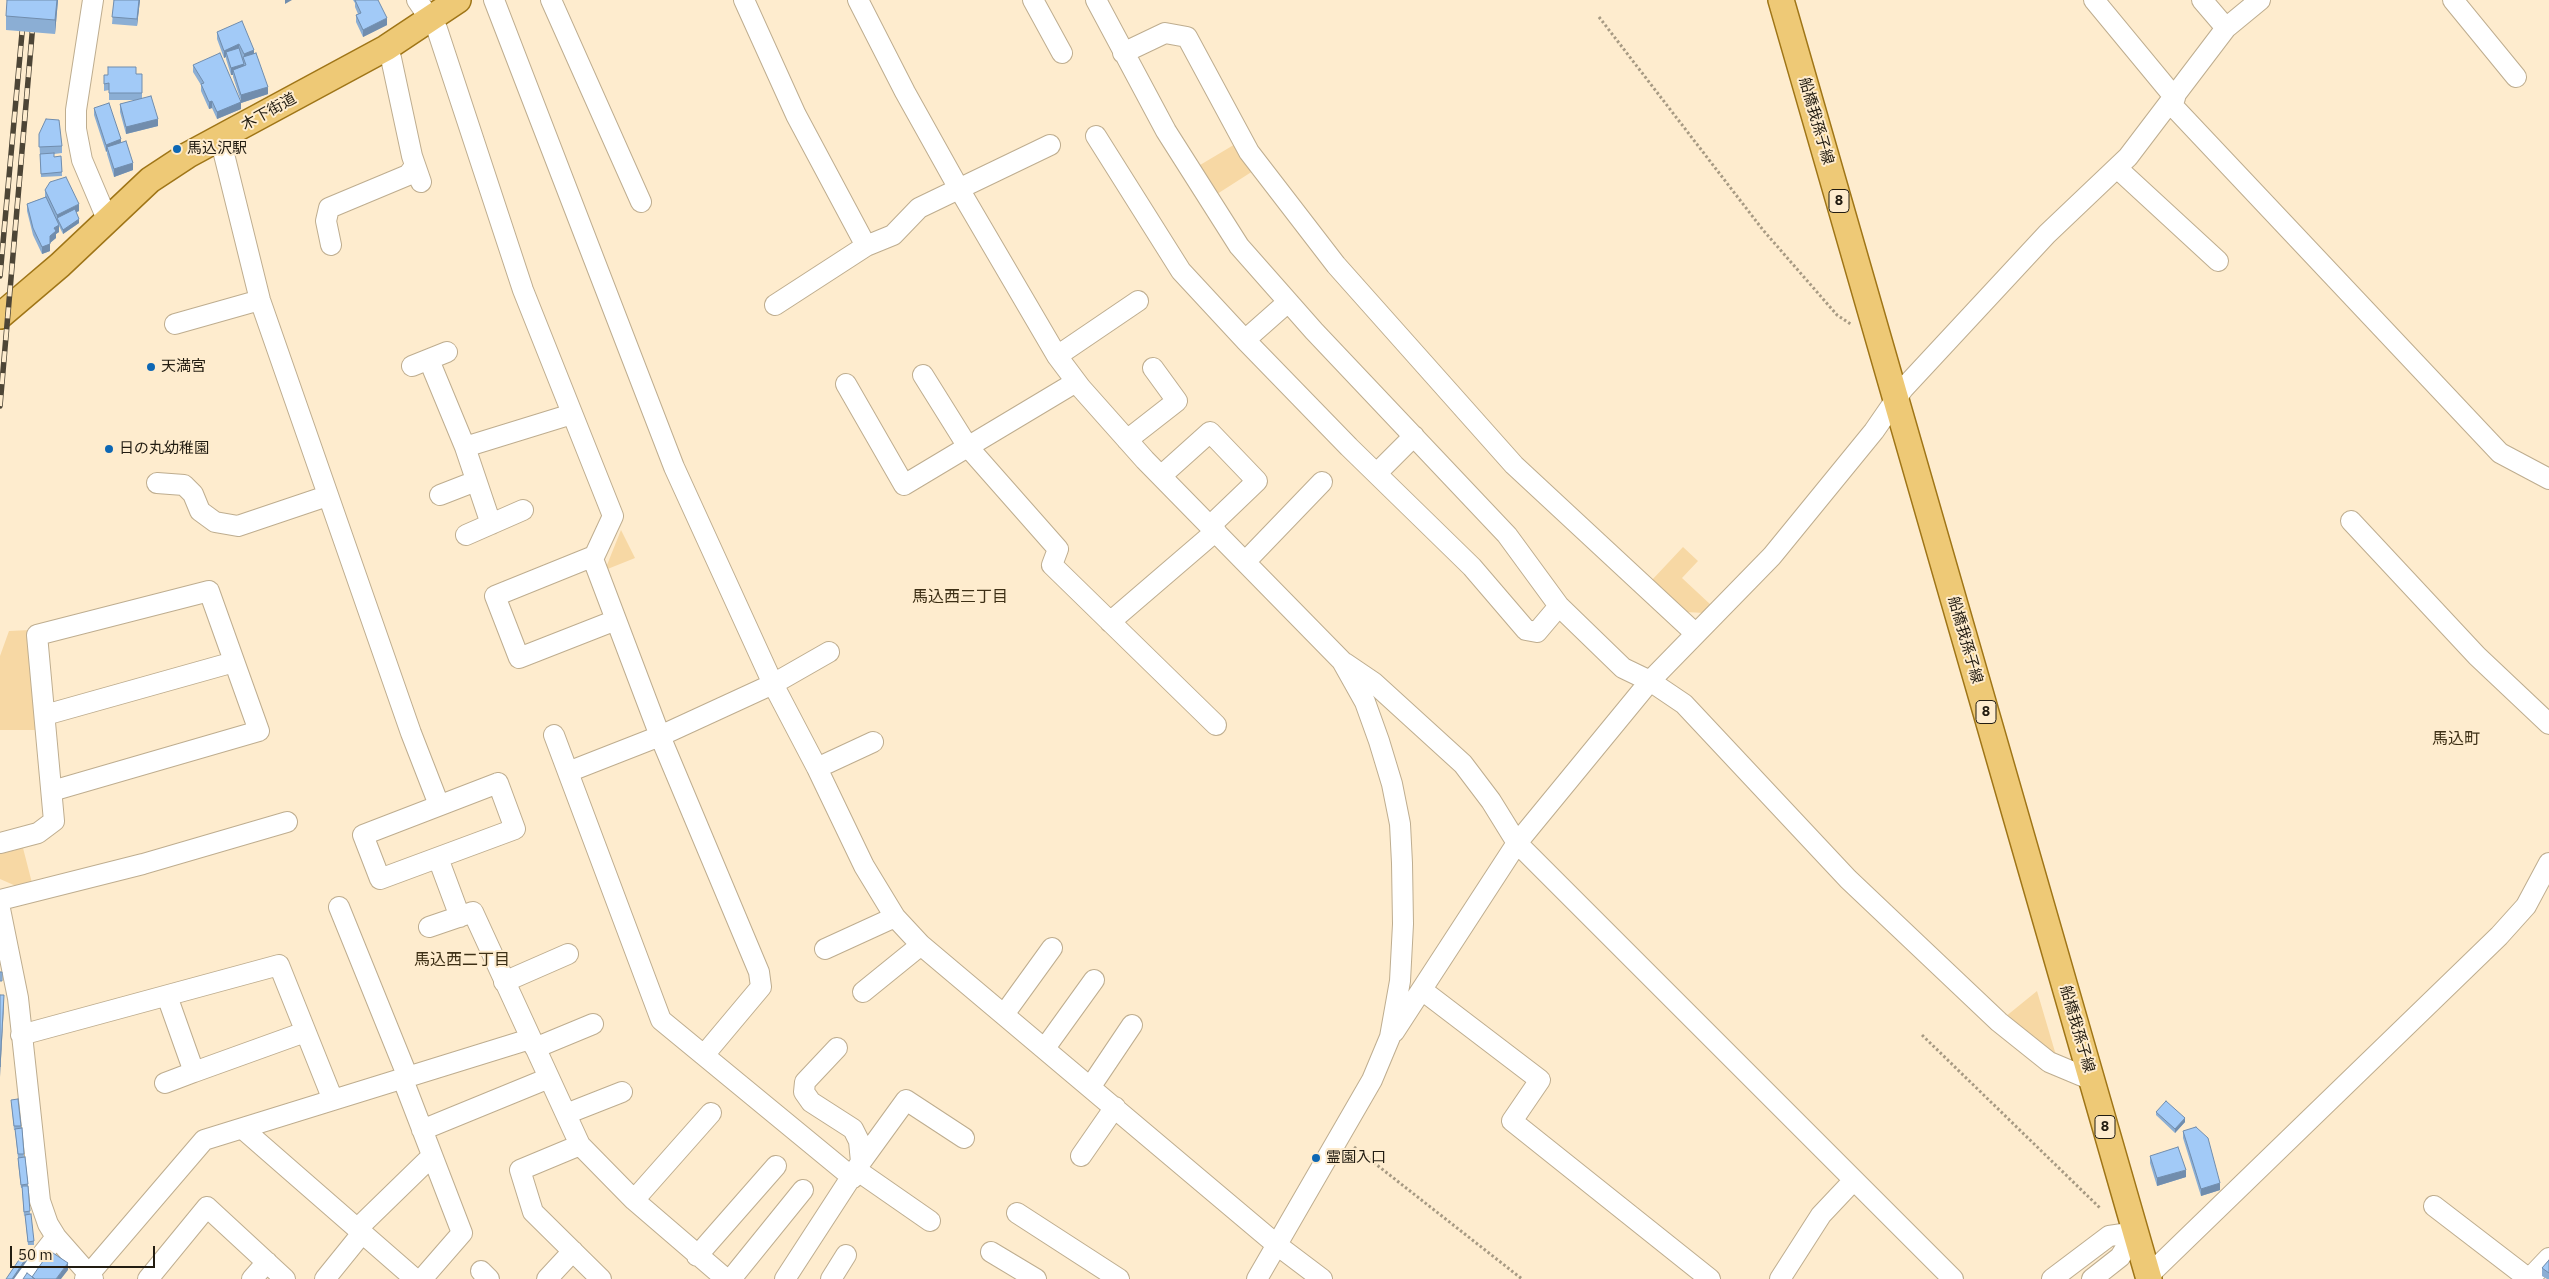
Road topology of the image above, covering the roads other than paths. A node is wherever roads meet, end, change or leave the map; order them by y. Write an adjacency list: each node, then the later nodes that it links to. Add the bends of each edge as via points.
1 (93, 0): 27 (street, via 76,129 82,160)
2 (458, 0): 14 (main road, 木下街道)
3 (494, 0): 73 (street, via 674,467)
4 (551, 0): 26 (street)
5 (744, 0): 29 (street, via 796,114)
6 (858, 0): 25 (street)
7 (1033, 0): 17 (street)
8 (1096, 0): 18 (street)
9 (1781, 0): 44 (main road, 船橋我孫子線 / 8)
10 (2094, 0): 20 (street)
11 (2202, 0): 15 (street)
12 (2260, 0): 15 (street)
13 (2453, 0): 19 (street)
14 (423, 10): 16 (main road, 木下街道); 45 (street, via 437,29 520,280)
15 (2226, 28): 20 (street)
16 (386, 48): 22 (main road, 木下街道); 28 (street, via 418,174 408,175 329,208 326,221)
17 (1062, 52)
18 (1123, 53): 33 (street, via 1166,131 1239,246); 68 (street, via 1165,34 1186,37 1250,152 1336,265 1514,465)
19 (2516, 77)
20 (2173, 101): 24 (street); 52 (street, via 2500,453)
21 (1096, 136): 37 (street, via 1181,271)
22 (220, 138): 27 (main road, 木下街道, via 150,180); 31 (street)
23 (1050, 144): 25 (street)
24 (2117, 168): 30 (street); 44 (street, via 2047,234 1903,389)
25 (958, 188): 29 (street, via 919,208 892,235); 39 (street)
26 (641, 202)
27 (107, 220): 35 (main road, 木下街道)
28 (331, 245)
29 (866, 246): 34 (street)
30 (2218, 261)
31 (260, 300): 36 (street); 57 (street)
32 (1138, 301): 39 (street)
33 (1288, 302): 37 (street); 46 (street)
34 (775, 305)
35 (0, 316)
36 (175, 324)
37 (1245, 340): 50 (street)
38 (447, 352): 48 (street, via 420,363)
39 (1057, 356): 42 (street)
40 (1153, 368): 47 (street, via 1177,401)
41 (923, 375): 49 (street)
42 (1076, 382): 47 (street); 49 (street)
43 (846, 384): 49 (street, via 904,485)
44 (1896, 402): 68 (street, via 1772,556); 118 (main road, 船橋我孫子線 / 8)
45 (572, 414): 48 (street); 63 (street, via 613,516)
46 (1414, 436): 50 (street); 65 (street, via 1507,535)
47 (1127, 440): 51 (street)
48 (465, 447): 53 (street)
49 (968, 447): 67 (street, via 1058,550 1052,565)
50 (1377, 473): 65 (street, via 1472,566 1526,630 1537,632)
51 (1161, 476): 61 (street); 61 (street, via 1210,432 1257,481)
52 (2549, 479)
53 (476, 481): 56 (street); 60 (street)
54 (1322, 482): 64 (street)
55 (157, 483): 57 (street, via 184,484 193,494 200,511 216,522 238,526)
56 (440, 494)
57 (327, 496): 83 (street)
58 (523, 510): 60 (street)
59 (2351, 521): 75 (street, via 2477,656)
60 (491, 524): 62 (street)
61 (1213, 528): 64 (street); 67 (street)
62 (466, 535)
63 (594, 556): 66 (street); 66 (street, via 495,596 519,658)
64 (1246, 561): 70 (street)
65 (1559, 606): 72 (street, via 1623,668)
66 (616, 620): 78 (street)
67 (1110, 622): 76 (street)
68 (1696, 634): 72 (street)
69 (829, 652): 73 (street)
70 (1342, 661): 86 (street, via 1373,682 1463,764); 110 (street, via 1365,702 1379,741 1400,824 1404,924 1400,982)
71 (234, 662): 74 (street); 74 (street, via 209,591 38,635); 82 (street, via 259,731)
72 (1650, 680): 86 (street); 118 (street, via 1684,704 1848,879 1999,1022 2049,1062)
73 (773, 684): 78 (street); 80 (street)
74 (45, 715): 82 (street)
75 (2549, 724)
76 (1216, 725)
77 (554, 735): 81 (street)
78 (660, 736): 81 (street); 114 (street, via 758,972 761,987)
79 (872, 742): 80 (street)
80 (818, 768): 93 (street, via 864,866)
81 (568, 772): 114 (street, via 661,1020)
82 (52, 791): 85 (street, via 54,821 38,833)
83 (439, 806): 87 (street, via 363,835 380,879); 87 (street, via 498,783 515,829)
84 (286, 822): 89 (street, via 143,864)
85 (0, 843)
86 (1517, 843): 101 (street); 134 (street)
87 (438, 858): 92 (street)
88 (2549, 862): 152 (street, via 2526,906 2499,936)
89 (0, 900)
90 (339, 906): 116 (street)
91 (0, 909): 103 (street)
92 (460, 917): 94 (street); 100 (street, via 473,912)
93 (895, 917): 95 (street); 97 (street)
94 (429, 927)
95 (921, 945): 102 (street); 105 (street)
96 (1052, 948): 105 (street)
97 (825, 949)
98 (568, 954): 100 (street)
99 (1094, 980): 113 (street)
100 (504, 982): 111 (street)
101 (1422, 990): 110 (street); 170 (street, via 1540,1080 1512,1121)
102 (863, 992)
103 (8, 993): 109 (street)
104 (167, 996): 108 (street, via 279,965); 109 (street); 115 (street)
105 (1005, 1013): 113 (street)
106 (593, 1024): 111 (street)
107 (1132, 1025): 120 (street)
108 (306, 1032): 115 (street); 122 (street)
109 (21, 1035): 142 (street, via 40,1201)
110 (1390, 1037): 143 (street, via 1372,1080)
111 (532, 1043): 116 (street); 117 (street)
112 (838, 1048): 133 (street, via 805,1082 804,1092 811,1102 853,1129 859,1141)
113 (1045, 1048): 120 (street)
114 (704, 1055): 133 (street)
115 (194, 1072): 119 (street)
116 (404, 1076): 122 (street); 127 (street)
117 (549, 1078): 125 (street); 127 (street)
118 (2092, 1080): 141 (main road, 船橋我孫子線 / 8)
119 (165, 1082)
120 (1091, 1086): 123 (street)
121 (622, 1092): 125 (street)
122 (333, 1100): 126 (street)
123 (1116, 1107): 131 (street); 143 (street)
124 (711, 1113): 136 (street)
125 (566, 1114): 129 (street)
126 (243, 1129): 140 (street); 150 (street, via 204,1140)
127 (422, 1130): 130 (street)
128 (964, 1138): 133 (street, via 906,1100)
129 (580, 1145): 136 (street); 144 (street, via 520,1170 533,1212)
130 (432, 1156): 140 (street); 159 (street, via 462,1233)
131 (1081, 1156)
132 (776, 1166): 147 (street)
133 (857, 1170): 139 (street); 164 (street)
134 (1854, 1180): 151 (street, via 1821,1215); 171 (street)
135 (803, 1190): 163 (street)
136 (634, 1200): 147 (street)
137 (2434, 1206): 174 (street)
138 (1017, 1213): 167 (street)
139 (930, 1221)
140 (360, 1230): 157 (street); 158 (street)
141 (2136, 1232): 152 (main road, 船橋我孫子線 / 8); 172 (street, via 2109,1236); 173 (street, via 2120,1257)
142 (56, 1236): 150 (street); 153 (street)
143 (1277, 1245): 168 (street); 169 (street)
144 (573, 1251): 160 (street); 161 (street)
145 (991, 1252): 166 (street)
146 (846, 1255): 165 (street)
147 (697, 1256): 162 (street)
148 (2549, 1258): 174 (street)
149 (266, 1262): 154 (street, via 207,1208); 155 (street); 156 (street)
150 (88, 1277)
151 (1785, 1277)
152 (2149, 1278)
153 (23, 1279)
154 (148, 1279)
155 (252, 1279)
156 (285, 1279)
157 (325, 1279)
158 (415, 1279)
159 (422, 1279)
160 (547, 1279)
161 (602, 1279)
162 (726, 1279)
163 (731, 1279)
164 (785, 1279)
165 (831, 1279)
166 (1036, 1279)
167 (1119, 1279)
168 (1257, 1279)
169 (1322, 1279)
170 (1710, 1279)
171 (1953, 1279)
172 (2052, 1279)
173 (2092, 1279)
174 (2529, 1279)

